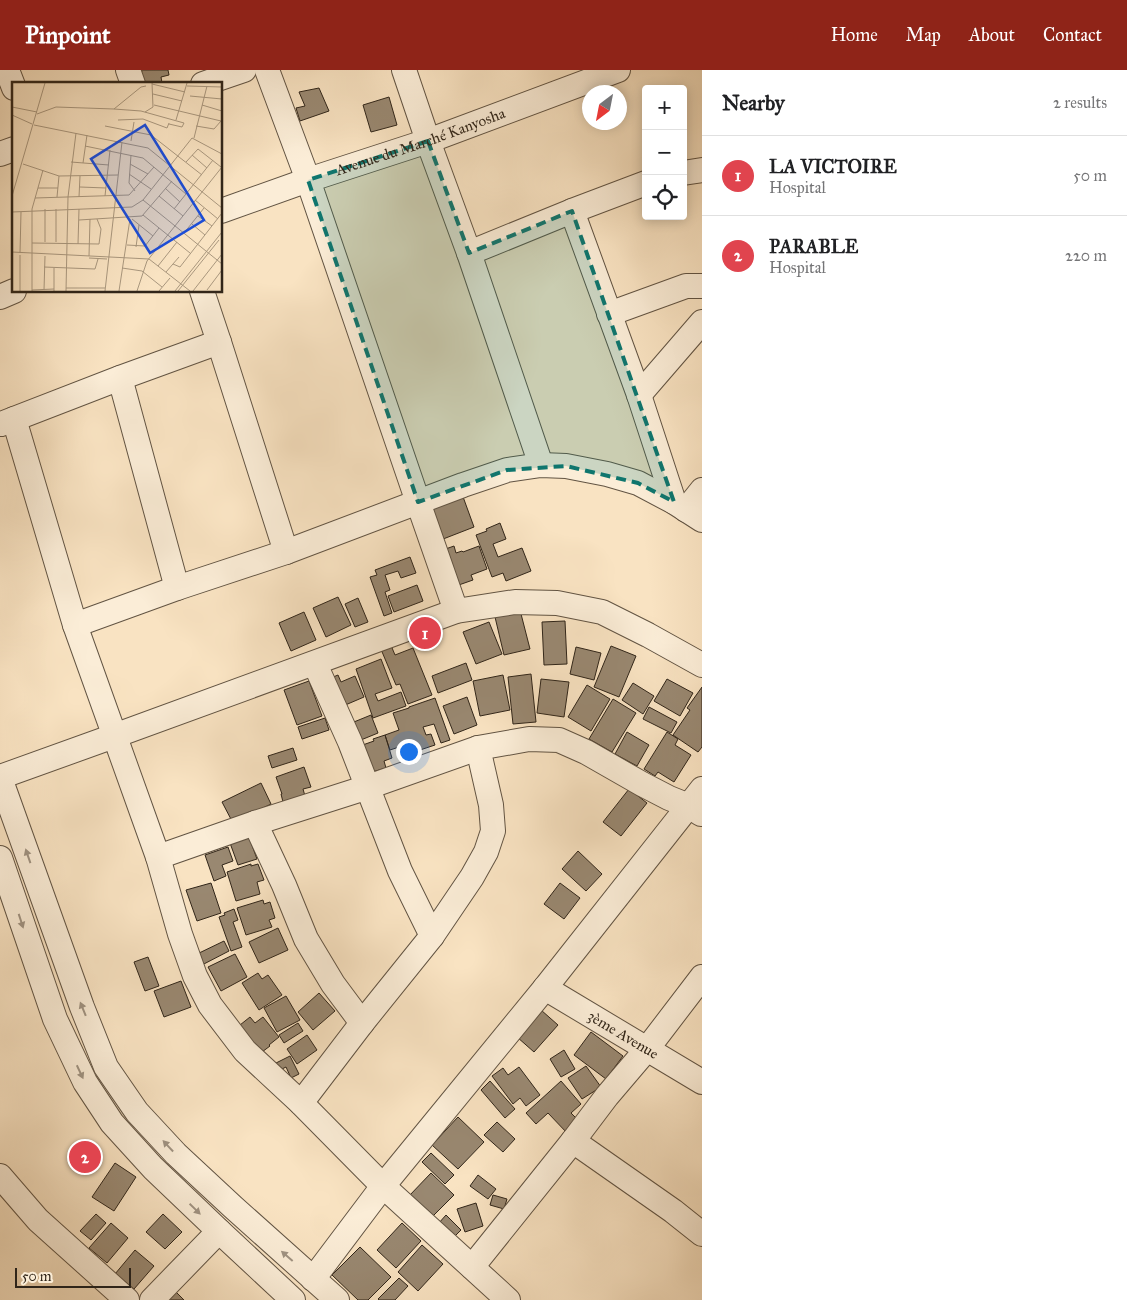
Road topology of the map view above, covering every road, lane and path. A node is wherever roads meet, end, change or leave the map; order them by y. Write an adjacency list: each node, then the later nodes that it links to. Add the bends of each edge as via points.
1 (7, 70): 9 (street)
2 (128, 70): 7 (street)
3 (244, 70): 8 (street)
4 (267, 70): 15 (street)
5 (404, 70): 10 (street)
6 (618, 70): 10 (street, Avenue du Marché Kanyosha)
7 (132, 82)
8 (209, 82)
9 (12, 83)
10 (428, 141): 15 (street, Avenue du Marché Kanyosha); 19 (street)
11 (12, 150): 12 (street)
12 (0, 154)
13 (702, 170): 14 (street)
14 (687, 173)
15 (308, 180): 17 (street, Avenue du Marché Kanyosha); 32 (street)
16 (642, 185): 18 (street)
17 (222, 211)
18 (572, 211): 19 (street); 24 (street)
19 (469, 253): 30 (street)
20 (702, 286): 24 (street, via 686,286)
21 (12, 292): 23 (street)
22 (202, 292): 26 (street)
23 (0, 297)
24 (609, 314): 28 (street)
25 (702, 322): 28 (street)
26 (220, 342): 27 (street); 34 (street)
27 (120, 378): 29 (street); 35 (street)
28 (639, 395): 33 (street)
29 (7, 422): 37 (street)
30 (541, 465): 32 (street, via 507,470); 33 (street, via 566,466 638,483)
31 (702, 490): 33 (street)
32 (418, 502): 34 (street); 36 (street)
33 (687, 511)
34 (286, 552): 35 (street)
35 (178, 588): 37 (street)
36 (456, 611): 38 (street); 39 (street, via 524,602 557,603 602,612)
37 (75, 625): 40 (street)
38 (315, 664): 40 (street); 43 (street)
39 (702, 665)
40 (114, 736): 42 (street); 46 (street)
41 (478, 748): 43 (street); 44 (street, via 529,739 559,740 669,798); 48 (street, via 491,805 493,831 472,877)
42 (0, 777): 61 (street, one-way to 42, via 176,1154 137,1112 106,1067)
43 (368, 787): 45 (street); 48 (street, via 400,872)
44 (698, 803): 50 (street)
45 (255, 823): 46 (street); 51 (street, via 306,939)
46 (158, 857): 54 (street, via 183,942 210,1005 245,1051)
47 (0, 858): 58 (street, one-way to 58, via 55,1019 85,1082 112,1123 153,1168)
48 (432, 936): 51 (street)
49 (702, 977): 52 (street)
50 (545, 988): 52 (street, 3ème Avenue); 57 (street)
51 (362, 1023): 54 (street)
52 (647, 1049): 53 (street, 3ème Avenue); 55 (street)
53 (702, 1082)
54 (301, 1103): 57 (street)
55 (573, 1141): 59 (street); 60 (street)
56 (0, 1176): 62 (street, via 38,1220)
57 (383, 1186): 60 (street); 61 (street)
58 (219, 1231): 63 (street); 64 (street)
59 (702, 1234)
60 (472, 1267): 66 (street)
61 (314, 1279): 65 (street)
62 (127, 1300)
63 (152, 1300)
64 (293, 1300)
65 (337, 1300)
66 (508, 1300)

